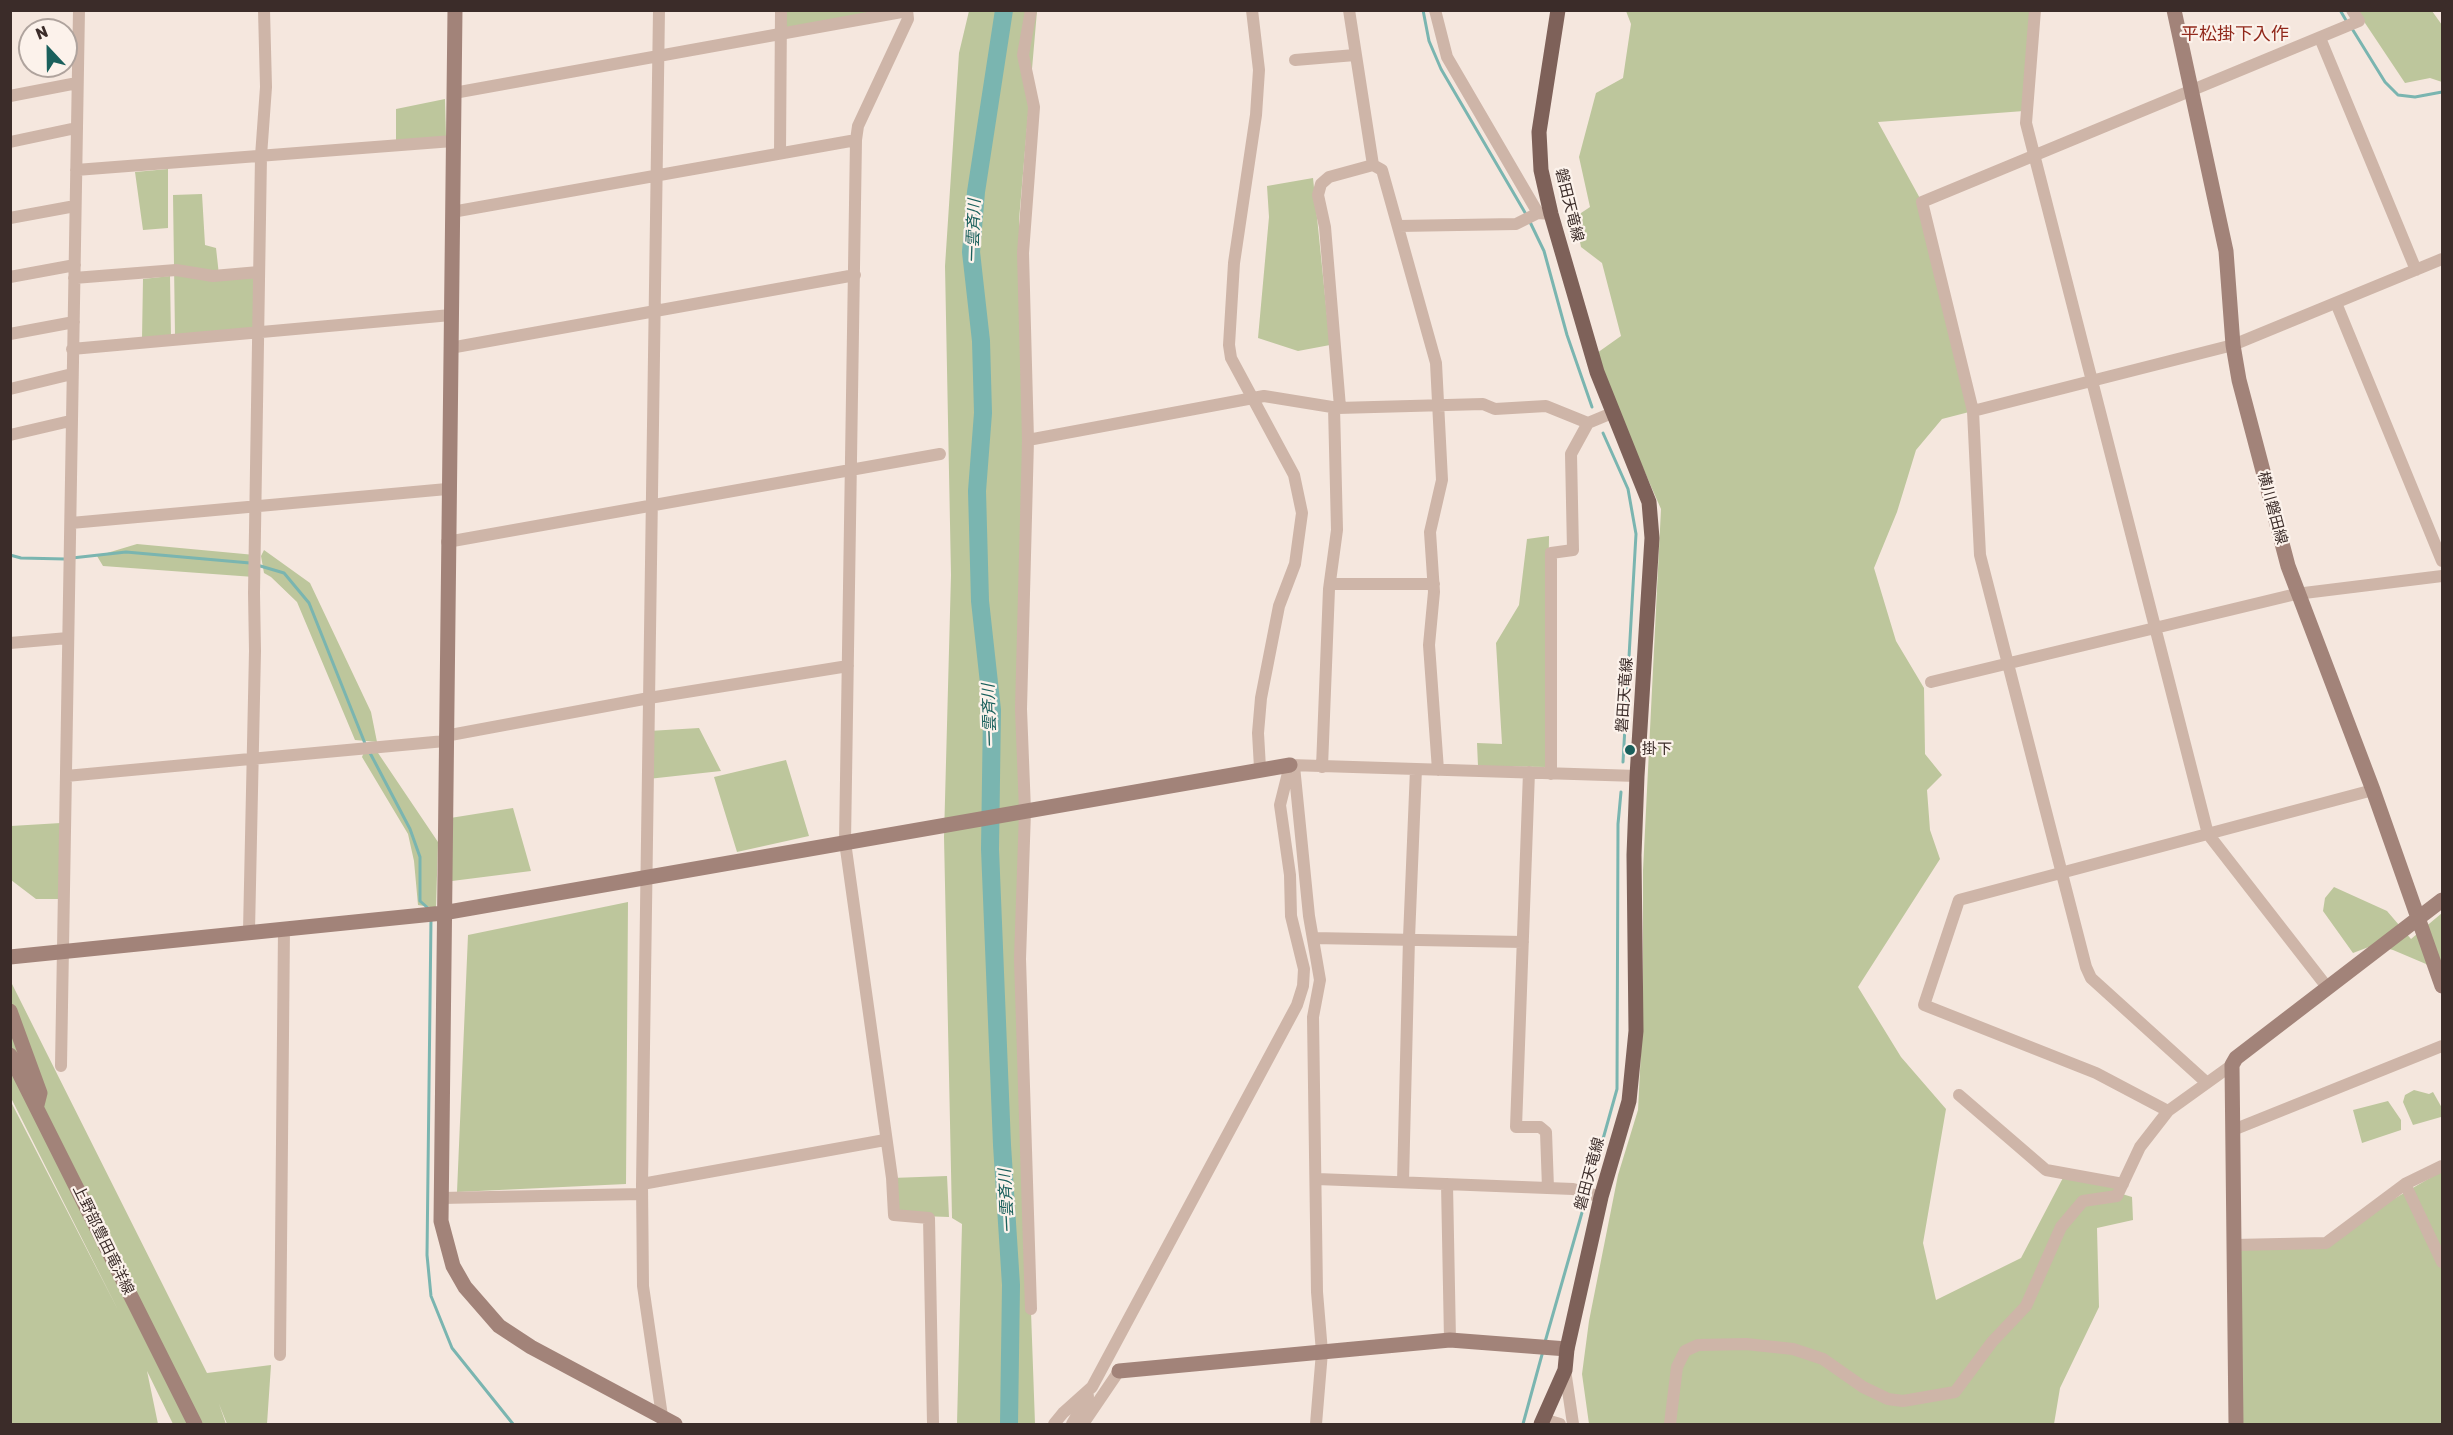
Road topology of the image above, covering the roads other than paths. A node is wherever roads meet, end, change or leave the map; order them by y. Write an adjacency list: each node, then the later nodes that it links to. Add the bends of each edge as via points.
1 (79, 10): 20 (street)
2 (264, 10): 29 (street, via 266,87)
3 (454, 10): 22 (street)
4 (659, 10): 18 (street)
5 (781, 10): 15 (street)
6 (1031, 10): 65 (street, via 1023,56 1034,107 1023,253)
7 (1252, 10): 57 (street, via 1259,70 1256,115 1228,329 1231,358)
8 (1349, 10): 17 (street)
9 (1435, 10): 36 (street, via 1448,57)
10 (1558, 10): 36 (main road, 磐田天竜線, via 1539,132)
11 (2035, 10): 30 (street, via 2026,123)
12 (2174, 10): 21 (street, 横川磐田線)
13 (2352, 10): 16 (street, via 2359,21)
14 (907, 11): 15 (street); 25 (street, via 908,19 858,126)
15 (781, 34): 18 (street); 28 (street)
16 (2320, 38): 21 (street); 40 (street)
17 (1355, 55): 19 (street); 31 (street)
18 (658, 56): 22 (street); 33 (street)
19 (1295, 60)
20 (77, 83): 23 (street); 24 (street)
21 (2192, 90): 30 (street); 51 (street, 横川磐田線, via 2226,251)
22 (454, 93): 26 (street)
23 (10, 96)
24 (76, 128): 27 (street); 32 (street)
25 (856, 140): 28 (street); 43 (street)
26 (453, 141): 29 (street); 35 (street)
27 (10, 142)
28 (780, 153): 33 (street)
29 (261, 156): 32 (street); 42 (street)
30 (2033, 157): 55 (street); 60 (street, via 1922,202)
31 (1373, 165): 38 (street, via 1382,170); 59 (street, via 1329,177 1321,184 1318,195 1325,227)
32 (76, 170): 34 (street)
33 (658, 174): 35 (street); 46 (street)
34 (75, 206): 37 (street); 41 (street)
35 (452, 212): 47 (street)
36 (1537, 215): 38 (street, via 1516,225); 61 (main road, 磐田天竜線)
37 (10, 218)
38 (1399, 226): 58 (street, via 1436,363)
39 (2442, 259): 40 (street)
40 (2416, 270): 45 (street)
41 (74, 271): 42 (street, via 176,270 213,276); 44 (street); 48 (street)
42 (259, 272): 49 (street)
43 (855, 275): 46 (street); 67 (street)
44 (10, 277)
45 (2336, 303): 51 (street); 73 (street)
46 (655, 311): 52 (street); 69 (street)
47 (451, 315): 49 (street); 52 (street)
48 (74, 322): 50 (street); 53 (street)
49 (258, 333): 53 (street); 70 (street)
50 (10, 334)
51 (2233, 345): 55 (street); 77 (street, 横川磐田線, via 2259,460)
52 (450, 348): 68 (street)
53 (72, 349): 54 (street)
54 (72, 374): 56 (street); 62 (street)
55 (2090, 381): 60 (street); 78 (street)
56 (10, 389)
57 (1252, 398): 59 (street, via 1263,396); 65 (street); 89 (street, via 1294,475 1302,513 1301,537 1279,606 1261,698)
58 (1439, 404): 59 (street); 63 (street, via 1495,409 1546,406); 76 (street, via 1442,480 1430,532)
59 (1337, 407): 75 (street, via 1337,531)
60 (1972, 411): 81 (street, via 1980,555)
61 (1612, 413): 63 (street); 95 (main road, 磐田天竜線, via 1643,482 1652,517)
62 (70, 421): 64 (street); 71 (street)
63 (1588, 423): 93 (street, via 1571,454 1573,550 1551,553)
64 (10, 435)
65 (1028, 440): 97 (street, via 1021,709)
66 (940, 454): 67 (street)
67 (851, 470): 69 (street); 82 (street)
68 (447, 489): 70 (street); 72 (street)
69 (651, 506): 72 (street); 84 (street)
70 (256, 507): 71 (street); 86 (street)
71 (71, 523): 79 (street)
72 (447, 542): 85 (street)
73 (2442, 561)
74 (2442, 576): 77 (street)
75 (1330, 584): 76 (street); 88 (street)
76 (1434, 584): 91 (street, via 1429,645)
77 (2296, 594): 78 (street); 96 (street, 横川磐田線)
78 (2156, 628): 81 (street); 98 (street)
79 (68, 638): 80 (street); 94 (street)
80 (10, 643)
81 (2009, 665): 83 (street); 100 (street)
82 (848, 666): 84 (street); 99 (street)
83 (1931, 682)
84 (650, 698): 85 (street); 101 (street)
85 (445, 738): 86 (street); 103 (street)
86 (252, 757): 94 (street); 106 (street)
87 (1292, 766): 88 (street); 89 (street); 107 (street); 144 (street, via 1280,805 1290,875 1291,916 1302,954 1303,986 1297,1005)
88 (1322, 767): 90 (street)
89 (1260, 768): 97 (street)
90 (1416, 769): 91 (street); 108 (street)
91 (1438, 770): 92 (street)
92 (1529, 772): 93 (street); 109 (street)
93 (1551, 774): 95 (street)
94 (66, 776): 110 (street)
95 (1637, 776): 133 (main road, 磐田天竜線, via 1636,1031 1629,1101)
96 (2373, 790): 98 (street); 104 (street, 横川磐田線)
97 (1025, 811): 99 (street); 137 (street, via 1020,959)
98 (2208, 834): 100 (street); 113 (street)
99 (845, 842): 101 (street); 124 (street)
100 (2062, 871): 119 (street, via 2091,978); 122 (street, via 1959,900 1924,1005 2096,1073)
101 (646, 878): 103 (street); 132 (street)
102 (2442, 900): 104 (street)
103 (443, 913): 105 (street); 134 (street)
104 (2418, 917): 112 (street, 横川磐田線); 113 (street)
105 (284, 928): 106 (street); 141 (street)
106 (249, 931): 110 (street)
107 (1313, 938): 108 (street); 126 (street, via 1320,980 1314,1017)
108 (1409, 938): 109 (street); 127 (street)
109 (1523, 942): 131 (street, via 1516,1127 1540,1127 1545,1132)
110 (63, 950): 111 (street); 118 (street)
111 (10, 957)
112 (2442, 986)
113 (2328, 987): 117 (street)
114 (10, 1011): 121 (street, via 40,1093)
115 (2442, 1046): 123 (street)
116 (10, 1055): 121 (street, 上野部豊田竜洋線)
117 (2232, 1065): 119 (street); 123 (street)
118 (61, 1066)
119 (2207, 1083): 122 (street)
120 (1959, 1095): 129 (street, via 2046,1170)
121 (37, 1108): 147 (street, 上野部豊田竜洋線)
122 (2168, 1112): 129 (street, via 2140,1147)
123 (2233, 1130): 135 (street)
124 (885, 1140): 132 (street); 149 (street, via 894,1215 929,1218)
125 (2442, 1166): 130 (street)
126 (1317, 1179): 127 (street); 140 (street, via 1317,1292)
127 (1403, 1182): 128 (street)
128 (1447, 1184): 131 (street); 138 (street)
129 (2122, 1184): 156 (street, via 2117,1196 2083,1201 2061,1227 2026,1306 1992,1342 1955,1392 1903,1401 1888,1399 1823,1359 1793,1349 1746,1344 1698,1346 1685,1351 1677,1367)
130 (2405, 1184): 135 (street, via 2326,1243); 136 (street)
131 (1548, 1188): 133 (street, via 1573,1189)
132 (642, 1189): 134 (street); 145 (street, via 643,1286)
133 (1601, 1197): 139 (main road, 磐田天竜線)
134 (441, 1198): 145 (street, via 441,1221 453,1266 465,1287 499,1326)
135 (2234, 1245): 157 (street)
136 (2442, 1262)
137 (1031, 1309)
138 (1450, 1340): 139 (street); 140 (street)
139 (1567, 1349): 142 (main road, 磐田天竜線)
140 (1322, 1352): 143 (street); 153 (street)
141 (280, 1355)
142 (1565, 1370): 146 (main road, 磐田天竜線); 155 (street)
143 (1119, 1371): 152 (street)
144 (1092, 1387): 150 (street); 151 (street)
145 (662, 1421): 148 (street)
146 (1542, 1422): 154 (street)
147 (195, 1425)
148 (675, 1425)
149 (933, 1425)
150 (1054, 1425)
151 (1072, 1425)
152 (1083, 1425)
153 (1316, 1425)
154 (1560, 1425)
155 (1573, 1425)
156 (1670, 1425)
157 (2236, 1425)

